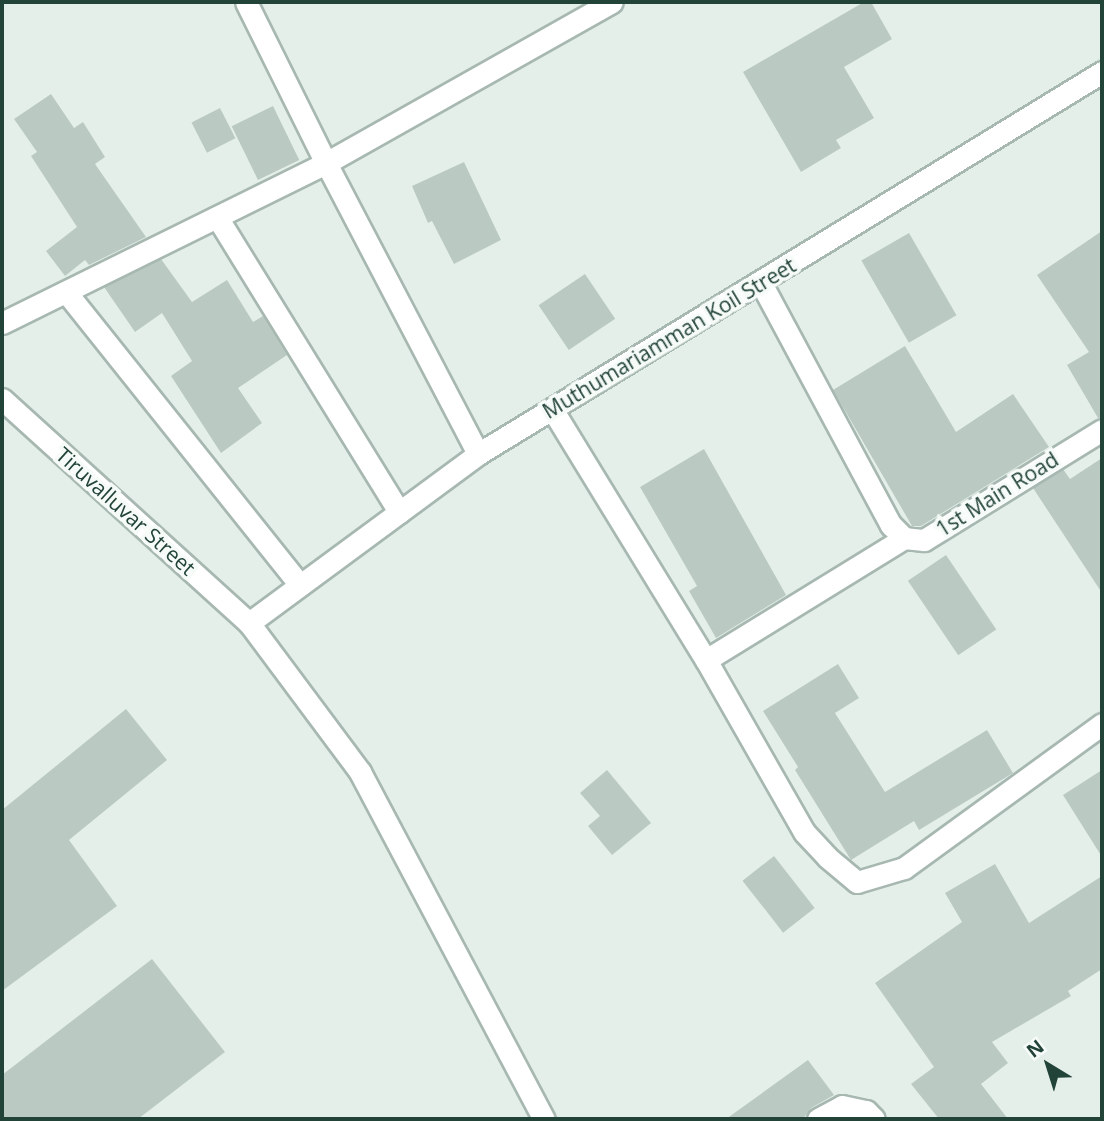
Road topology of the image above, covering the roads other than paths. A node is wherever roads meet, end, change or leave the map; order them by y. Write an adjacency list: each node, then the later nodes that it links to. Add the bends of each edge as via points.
1 (246, 2): 4 (street)
2 (612, 2): 4 (street)
3 (1102, 72): 6 (street, Muthumariamman Koil Street)
4 (326, 163): 5 (street); 12 (street)
5 (217, 217): 7 (street); 13 (street)
6 (761, 283): 10 (street, Muthumariamman Koil Street); 14 (street, via 891,525)
7 (66, 292): 8 (street); 15 (street)
8 (2, 323)
9 (2, 399): 16 (street, Tiruvalluvar Street)
10 (552, 409): 12 (street, Muthumariamman Koil Street); 17 (street)
11 (1102, 430): 14 (street, 1st Main Road, via 924,540)
12 (478, 454): 13 (street, Muthumariamman Koil Street)
13 (399, 512): 15 (street, Muthumariamman Koil Street)
14 (904, 538): 17 (street)
15 (300, 585): 16 (street, Muthumariamman Koil Street)
16 (249, 623): 19 (street, Tiruvalluvar Street, via 360,772)
17 (706, 660): 18 (street, via 804,832 857,882 904,868)
18 (1102, 724)
19 (544, 1119)
20 (818, 1119): 21 (street, via 842,1106 866,1111)
21 (874, 1119)

